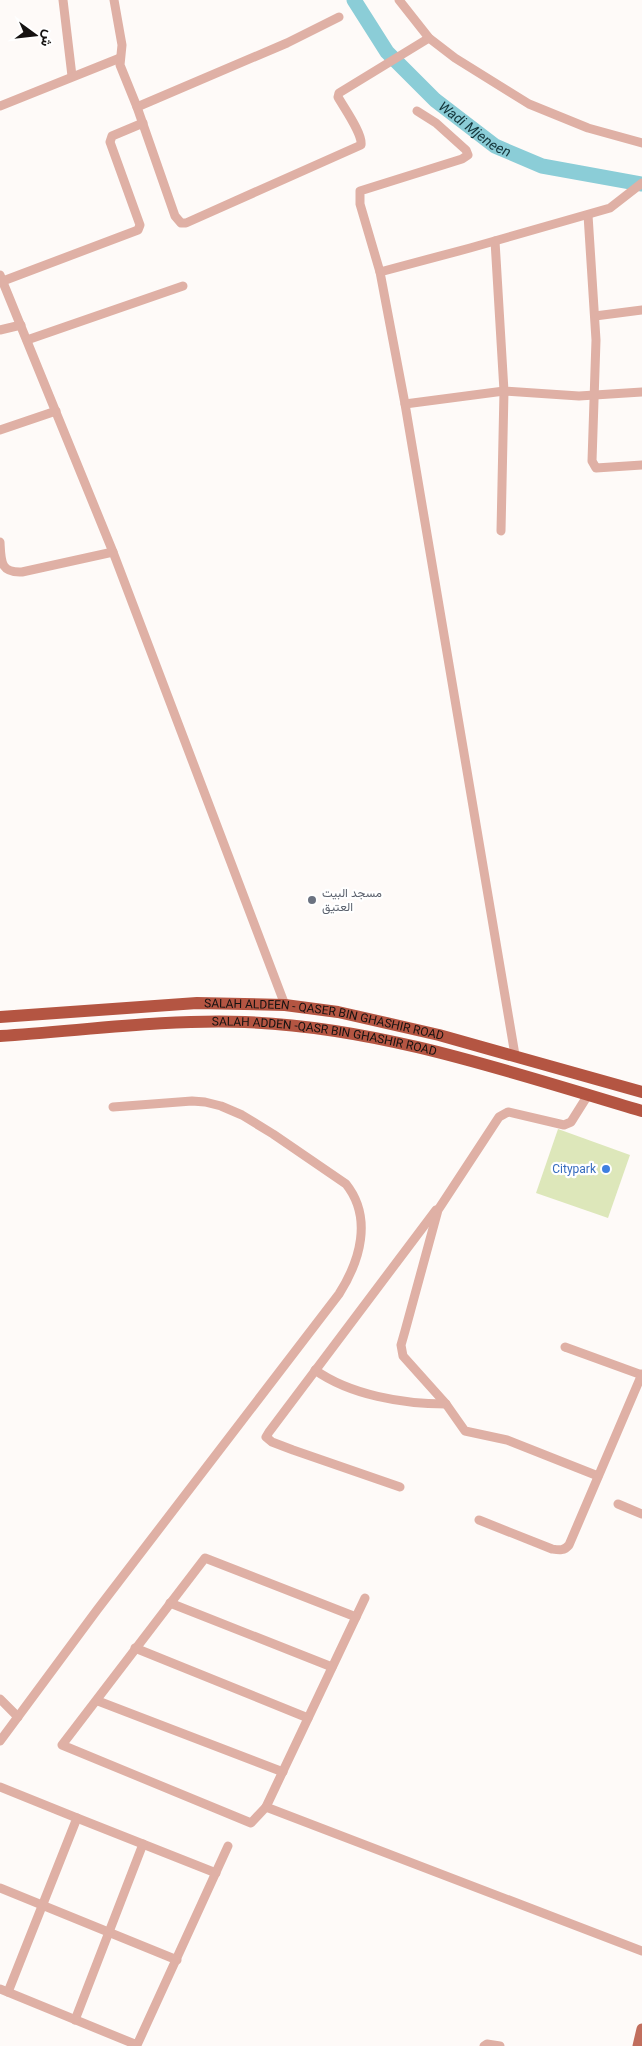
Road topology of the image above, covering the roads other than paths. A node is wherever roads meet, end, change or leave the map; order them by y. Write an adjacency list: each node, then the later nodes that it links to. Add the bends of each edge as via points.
1 (63, 0): 7 (street)
2 (114, 0): 6 (street, via 122,45)
3 (399, 0): 5 (street)
4 (339, 17): 9 (street, via 288,43)
5 (429, 38): 11 (street, via 339,93 338,97 359,133 361,145 186,223 181,223 175,216); 12 (street, via 529,104 588,128)
6 (120, 58): 7 (street); 9 (street)
7 (72, 76): 8 (street)
8 (0, 106)
9 (137, 107): 11 (street)
10 (417, 111): 16 (street, via 436,123 468,155 360,190 360,204)
11 (143, 123): 17 (street, via 112,136 110,142 140,225 138,230)
12 (642, 143)
13 (642, 183): 14 (street, via 610,208)
14 (588, 215): 15 (street); 20 (street)
15 (495, 241): 16 (street); 24 (street)
16 (380, 272): 27 (street)
17 (1, 278): 21 (street)
18 (183, 286): 23 (street)
19 (642, 310): 20 (street)
20 (595, 316): 26 (street)
21 (21, 325): 22 (street); 23 (street)
22 (0, 330)
23 (27, 340): 28 (street)
24 (504, 391): 26 (street); 27 (street); 31 (street)
25 (642, 392): 26 (street)
26 (594, 395): 30 (street, via 593,465 596,468)
27 (405, 404): 37 (street)
28 (56, 411): 29 (street); 33 (street)
29 (0, 430)
30 (642, 466)
31 (501, 530)
32 (0, 542): 33 (street, via 2,567 11,572)
33 (113, 552): 34 (street)
34 (285, 1005): 35 (highway, SALAH ALDEEN - QASER BIN GHASHIR ROAD, via 198,1003); 37 (highway, SALAH ALDEEN - QASER BIN GHASHIR ROAD, via 368,1018)
35 (1, 1017): 36 (highway)
36 (2, 1036): 39 (highway, SALAH ADDEN -QASR BIN GHASHIR ROAD, via 179,1022 300,1026 413,1047)
37 (515, 1055): 38 (highway, SALAH ALDEEN - QASER BIN GHASHIR ROAD)
38 (642, 1092)
39 (588, 1095): 41 (highway, SALAH ADDEN -QASR BIN GHASHIR ROAD); 42 (street, via 571,1122 564,1125 504,1112)
40 (113, 1107): 59 (street, via 201,1101 242,1115 346,1184 357,1201 362,1237 354,1267 339,1294)
41 (642, 1111)
42 (440, 1204): 44 (street); 46 (street, via 401,1350)
43 (565, 1347): 45 (street)
44 (315, 1370): 46 (street, via 347,1388 414,1404); 48 (street, via 267,1439)
45 (642, 1375): 47 (street)
46 (446, 1404): 47 (street, via 465,1431 507,1440)
47 (598, 1476): 51 (street, via 569,1545 562,1550)
48 (400, 1487)
49 (618, 1504): 50 (street)
50 (642, 1514)
51 (479, 1520)
52 (365, 1598): 54 (street)
53 (170, 1603): 54 (street, via 205,1558); 55 (street); 56 (street)
54 (356, 1617): 56 (street)
55 (135, 1648): 58 (street); 60 (street)
56 (332, 1667): 60 (street)
57 (0, 1699): 59 (street)
58 (98, 1701): 62 (street); 64 (street, via 62,1746 251,1823)
59 (18, 1717): 61 (street)
60 (308, 1718): 62 (street)
61 (0, 1741)
62 (283, 1772): 64 (street)
63 (0, 1787): 65 (street)
64 (266, 1806): 72 (street)
65 (77, 1818): 66 (street); 70 (street)
66 (142, 1844): 68 (street); 71 (street)
67 (228, 1846): 68 (street)
68 (216, 1873): 73 (street)
69 (0, 1888): 70 (street)
70 (42, 1905): 71 (street); 74 (street)
71 (109, 1932): 73 (street); 75 (street)
72 (642, 1951)
73 (177, 1960): 77 (street)
74 (4, 1990): 75 (street)
75 (76, 2020): 77 (street)
76 (642, 2028): 80 (main road)
77 (137, 2046)
78 (484, 2046): 79 (street)
79 (500, 2046)
80 (638, 2046)

